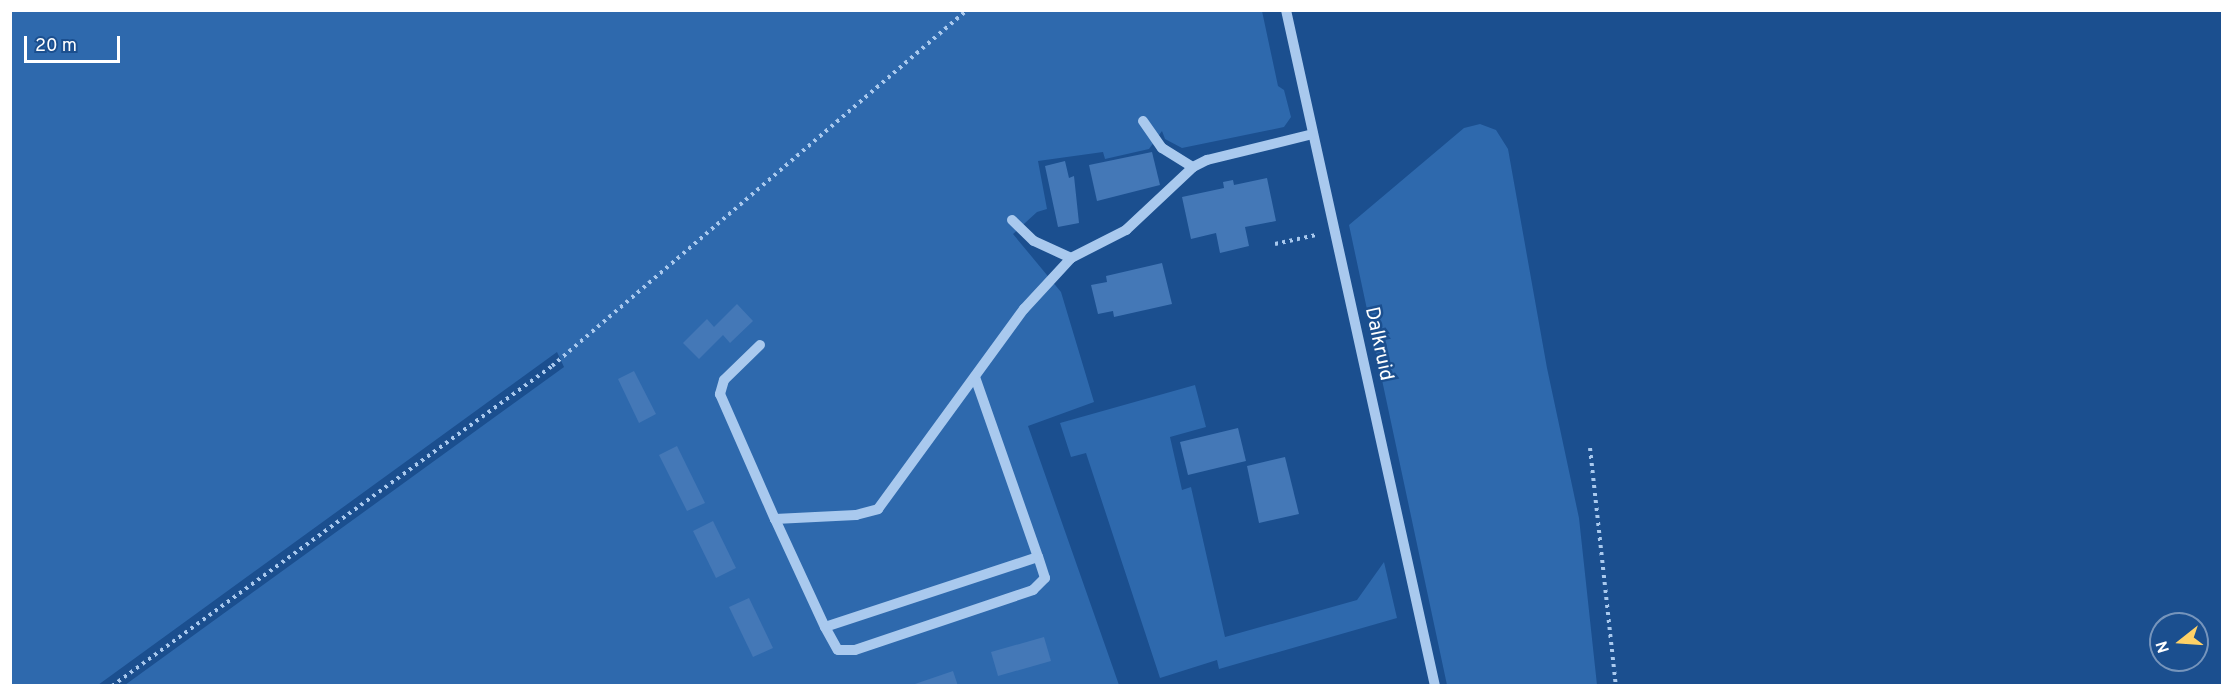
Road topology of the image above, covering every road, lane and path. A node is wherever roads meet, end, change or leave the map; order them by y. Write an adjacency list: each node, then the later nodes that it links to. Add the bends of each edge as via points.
1 (968, 10): 16 (path, via 552,366)
2 (1286, 10): 4 (street, Dalkruid)
3 (1143, 121): 5 (street, via 1162,148)
4 (1313, 134): 5 (street, via 1222,154); 7 (street, Dalkruid)
5 (1193, 167): 9 (street, via 1126,231)
6 (1012, 220): 9 (street, via 1034,241)
7 (1334, 231): 8 (path); 17 (street, Dalkruid)
8 (1275, 244)
9 (1071, 258): 11 (street, via 1024,309)
10 (760, 345): 13 (street, via 724,380 720,394)
11 (975, 377): 13 (street, via 878,509 856,515); 14 (street)
12 (1590, 448): 18 (path)
13 (774, 519): 15 (street)
14 (1038, 557): 15 (street); 15 (street, via 1045,578 1033,590 855,650 838,650)
15 (825, 627)
16 (112, 686)
17 (1435, 686)
18 (1616, 686)

